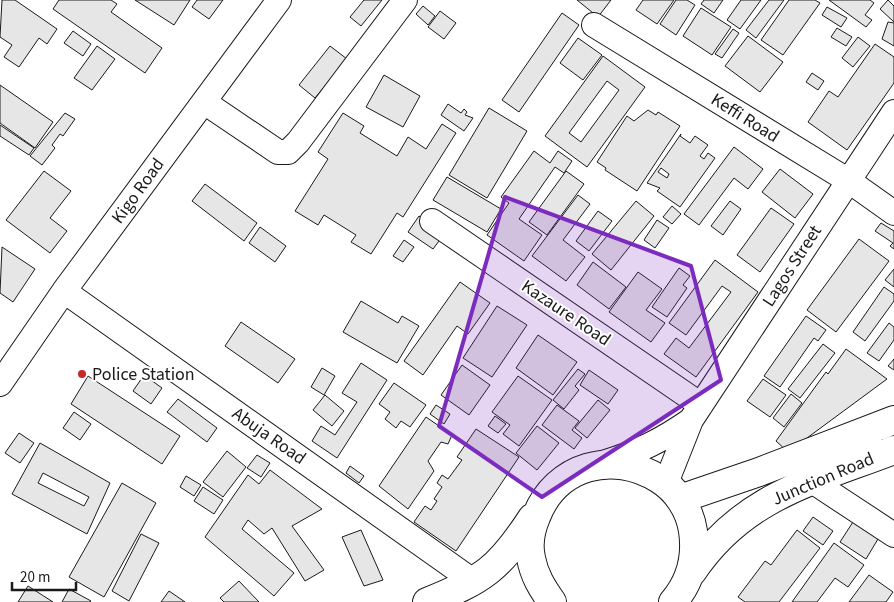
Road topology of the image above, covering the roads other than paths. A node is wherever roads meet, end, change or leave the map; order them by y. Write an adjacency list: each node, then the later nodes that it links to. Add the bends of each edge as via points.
1 (279, 0): 4 (street, Kigo Road)
2 (405, 0): 4 (street, via 288,152 278,152)
3 (594, 25): 6 (street, Keffi Road)
4 (204, 102): 9 (street, Kigo Road)
5 (894, 112): 6 (street, Lagos Street)
6 (848, 182): 7 (street, Keffi Road); 11 (street, Lagos Street)
7 (894, 212)
8 (432, 221): 11 (street, Kazaure Road)
9 (64, 291): 10 (street, Kigo Road); 20 (street, Abuja Road)
10 (0, 384)
11 (696, 413): 14 (street, Lagos Street, via 646,448); 16 (street, Lagos Street)
12 (894, 420): 16 (main road, Junction Road, via 759,472)
13 (894, 450): 15 (main road, Junction Road)
14 (599, 464): 16 (main road, via 623,464 646,471); 17 (main road, via 563,480)
15 (812, 481): 18 (street); 19 (main road, Junction Road, via 751,511 728,528 708,548)
16 (673, 491): 19 (main road, via 692,522 695,548)
17 (541, 504): 20 (main road, via 513,548 497,565); 22 (main road, via 531,529 530,556 538,582)
18 (894, 535)
19 (691, 574): 23 (main road, Junction Road)
20 (473, 581): 21 (main road)
21 (427, 602)
22 (552, 602)
23 (673, 602)

